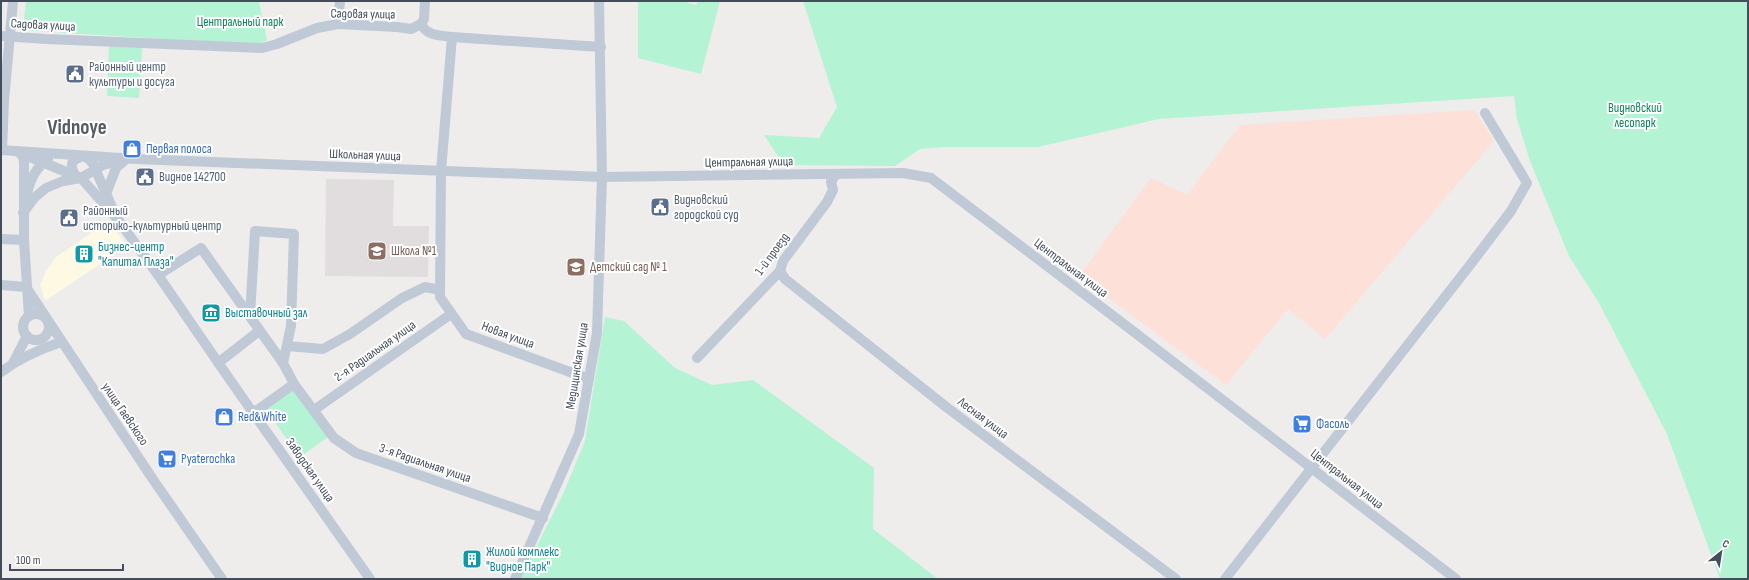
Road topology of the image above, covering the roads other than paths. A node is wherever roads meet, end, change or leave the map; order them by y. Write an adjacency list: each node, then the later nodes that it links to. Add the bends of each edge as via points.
1 (13, 1): 7 (street)
2 (340, 1): 5 (street)
3 (425, 1): 6 (street, via 424,19)
4 (599, 1): 9 (street, Медицинская улица)
5 (338, 24): 6 (street, Садовая улица, via 412,29); 7 (street, Садовая улица, via 317,28 262,48)
6 (421, 24): 8 (street, via 428,34)
7 (5, 36): 11 (street)
8 (452, 37): 9 (street); 18 (street, Новая улица)
9 (601, 48): 21 (street, Медицинская улица)
10 (1485, 113): 51 (street, via 1527,183 1511,212)
11 (2, 150): 12 (street)
12 (18, 152): 13 (street); 16 (street); 23 (street, via 24,161)
13 (56, 154): 14 (street); 16 (street)
14 (83, 156): 15 (street); 17 (street, via 89,159); 20 (street, via 72,162 71,168)
15 (127, 159): 17 (street); 18 (street, Школьная улица); 22 (street, via 116,168)
16 (43, 162): 20 (street); 23 (street, via 30,184)
17 (94, 170): 20 (street); 22 (street)
18 (441, 171): 21 (street, Школьная улица); 31 (street, Новая улица)
19 (836, 174): 21 (street, Центральная улица); 27 (street, 1-й проезд, via 831,182 833,190 827,202 783,261); 51 (street, Центральная улица, via 903,173 931,178)
20 (78, 176): 23 (street, via 46,188 34,198); 24 (street)
21 (602, 177): 47 (street, Медицинская улица, via 597,333)
22 (106, 194): 24 (street)
23 (23, 213): 26 (street)
24 (118, 220): 28 (street, Заводская улица)
25 (1, 239): 26 (street)
26 (24, 240): 30 (street)
27 (780, 271): 42 (street, 1-й проезд); 56 (street, Лесная улица, via 785,279 945,406)
28 (158, 275): 34 (street, 3-я Радиальная улица, via 201,248); 44 (street, Заводская улица)
29 (1, 285): 30 (street)
30 (26, 287): 33 (street); 35 (street, улица Гаевского)
31 (440, 290): 32 (street, Новая улица, via 440,298); 40 (street, via 425,287 402,298 350,334 323,349)
32 (451, 314): 47 (street, Новая улица, via 466,334); 49 (street, 2-я Радиальная улица)
33 (29, 316): 35 (street, via 35,314); 38 (street, via 23,326)
34 (250, 316): 36 (street, 3-я Радиальная улица); 40 (street, via 255,231 294,234 291,326)
35 (47, 320): 37 (street, via 49,326); 39 (street, улица Гаевского)
36 (259, 330): 44 (street); 45 (street, 3-я Радиальная улица)
37 (46, 335): 38 (street, via 38,339); 39 (street); 41 (street)
38 (27, 336): 43 (street)
39 (62, 342): 41 (street); 53 (street, улица Гаевского)
40 (287, 346): 45 (street)
41 (42, 349): 43 (street)
42 (697, 358)
43 (13, 363): 46 (street)
44 (218, 363): 50 (street, Заводская улица)
45 (283, 363): 48 (street, 3-я Радиальная улица)
46 (1, 372)
47 (589, 379): 52 (street, Медицинская улица, via 579,434)
48 (294, 384): 49 (street, 3-я Радиальная улица); 50 (street)
49 (314, 410): 52 (street, 3-я Радиальная улица, via 334,438 356,453)
50 (253, 413): 54 (street, Заводская улица)
51 (1310, 468): 57 (street); 58 (street, Центральная улица)
52 (543, 518): 55 (street, Медицинская улица)
53 (222, 579)
54 (370, 579)
55 (515, 579)
56 (1176, 579)
57 (1225, 579)
58 (1456, 579)

